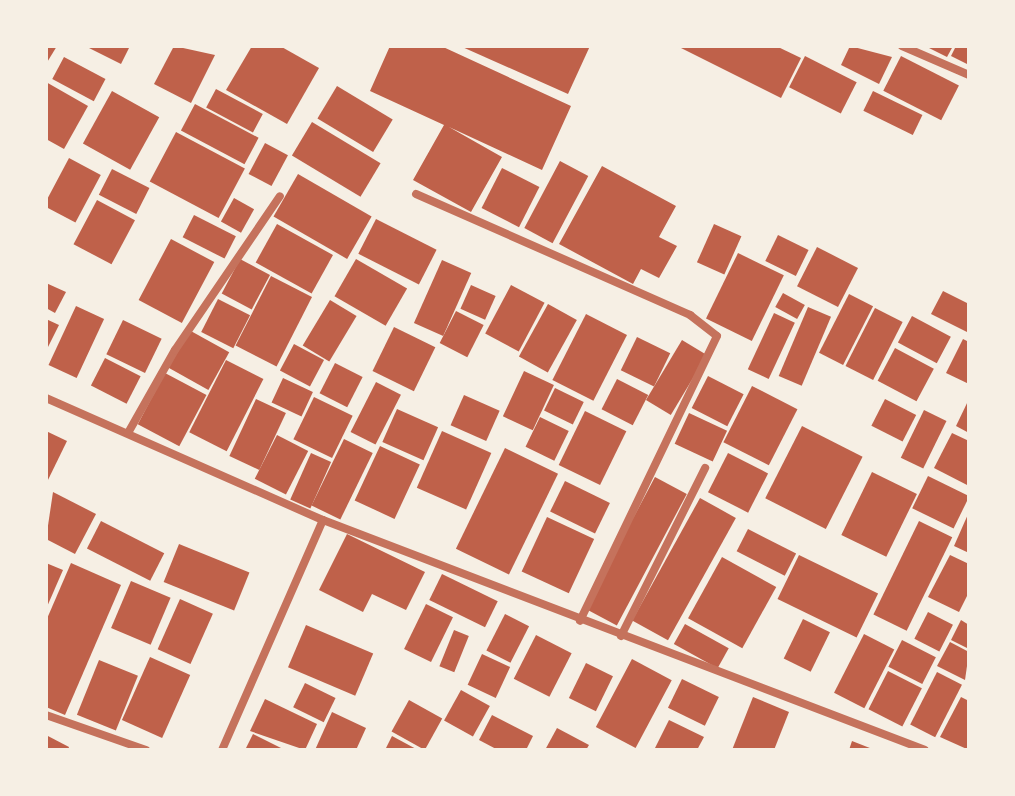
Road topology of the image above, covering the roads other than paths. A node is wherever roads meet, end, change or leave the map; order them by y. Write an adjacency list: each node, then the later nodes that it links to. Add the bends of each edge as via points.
1 (902, 46): 2 (street)
2 (969, 75)
3 (416, 194): 9 (street, via 690,315 717,336)
4 (280, 196): 6 (street, via 175,350)
5 (46, 398): 6 (street)
6 (128, 433): 8 (street)
7 (705, 468): 10 (street)
8 (323, 520): 9 (street); 13 (street)
9 (580, 621): 10 (street)
10 (621, 636): 14 (street)
11 (46, 715): 12 (street)
12 (146, 750)
13 (222, 750)
14 (925, 750)

